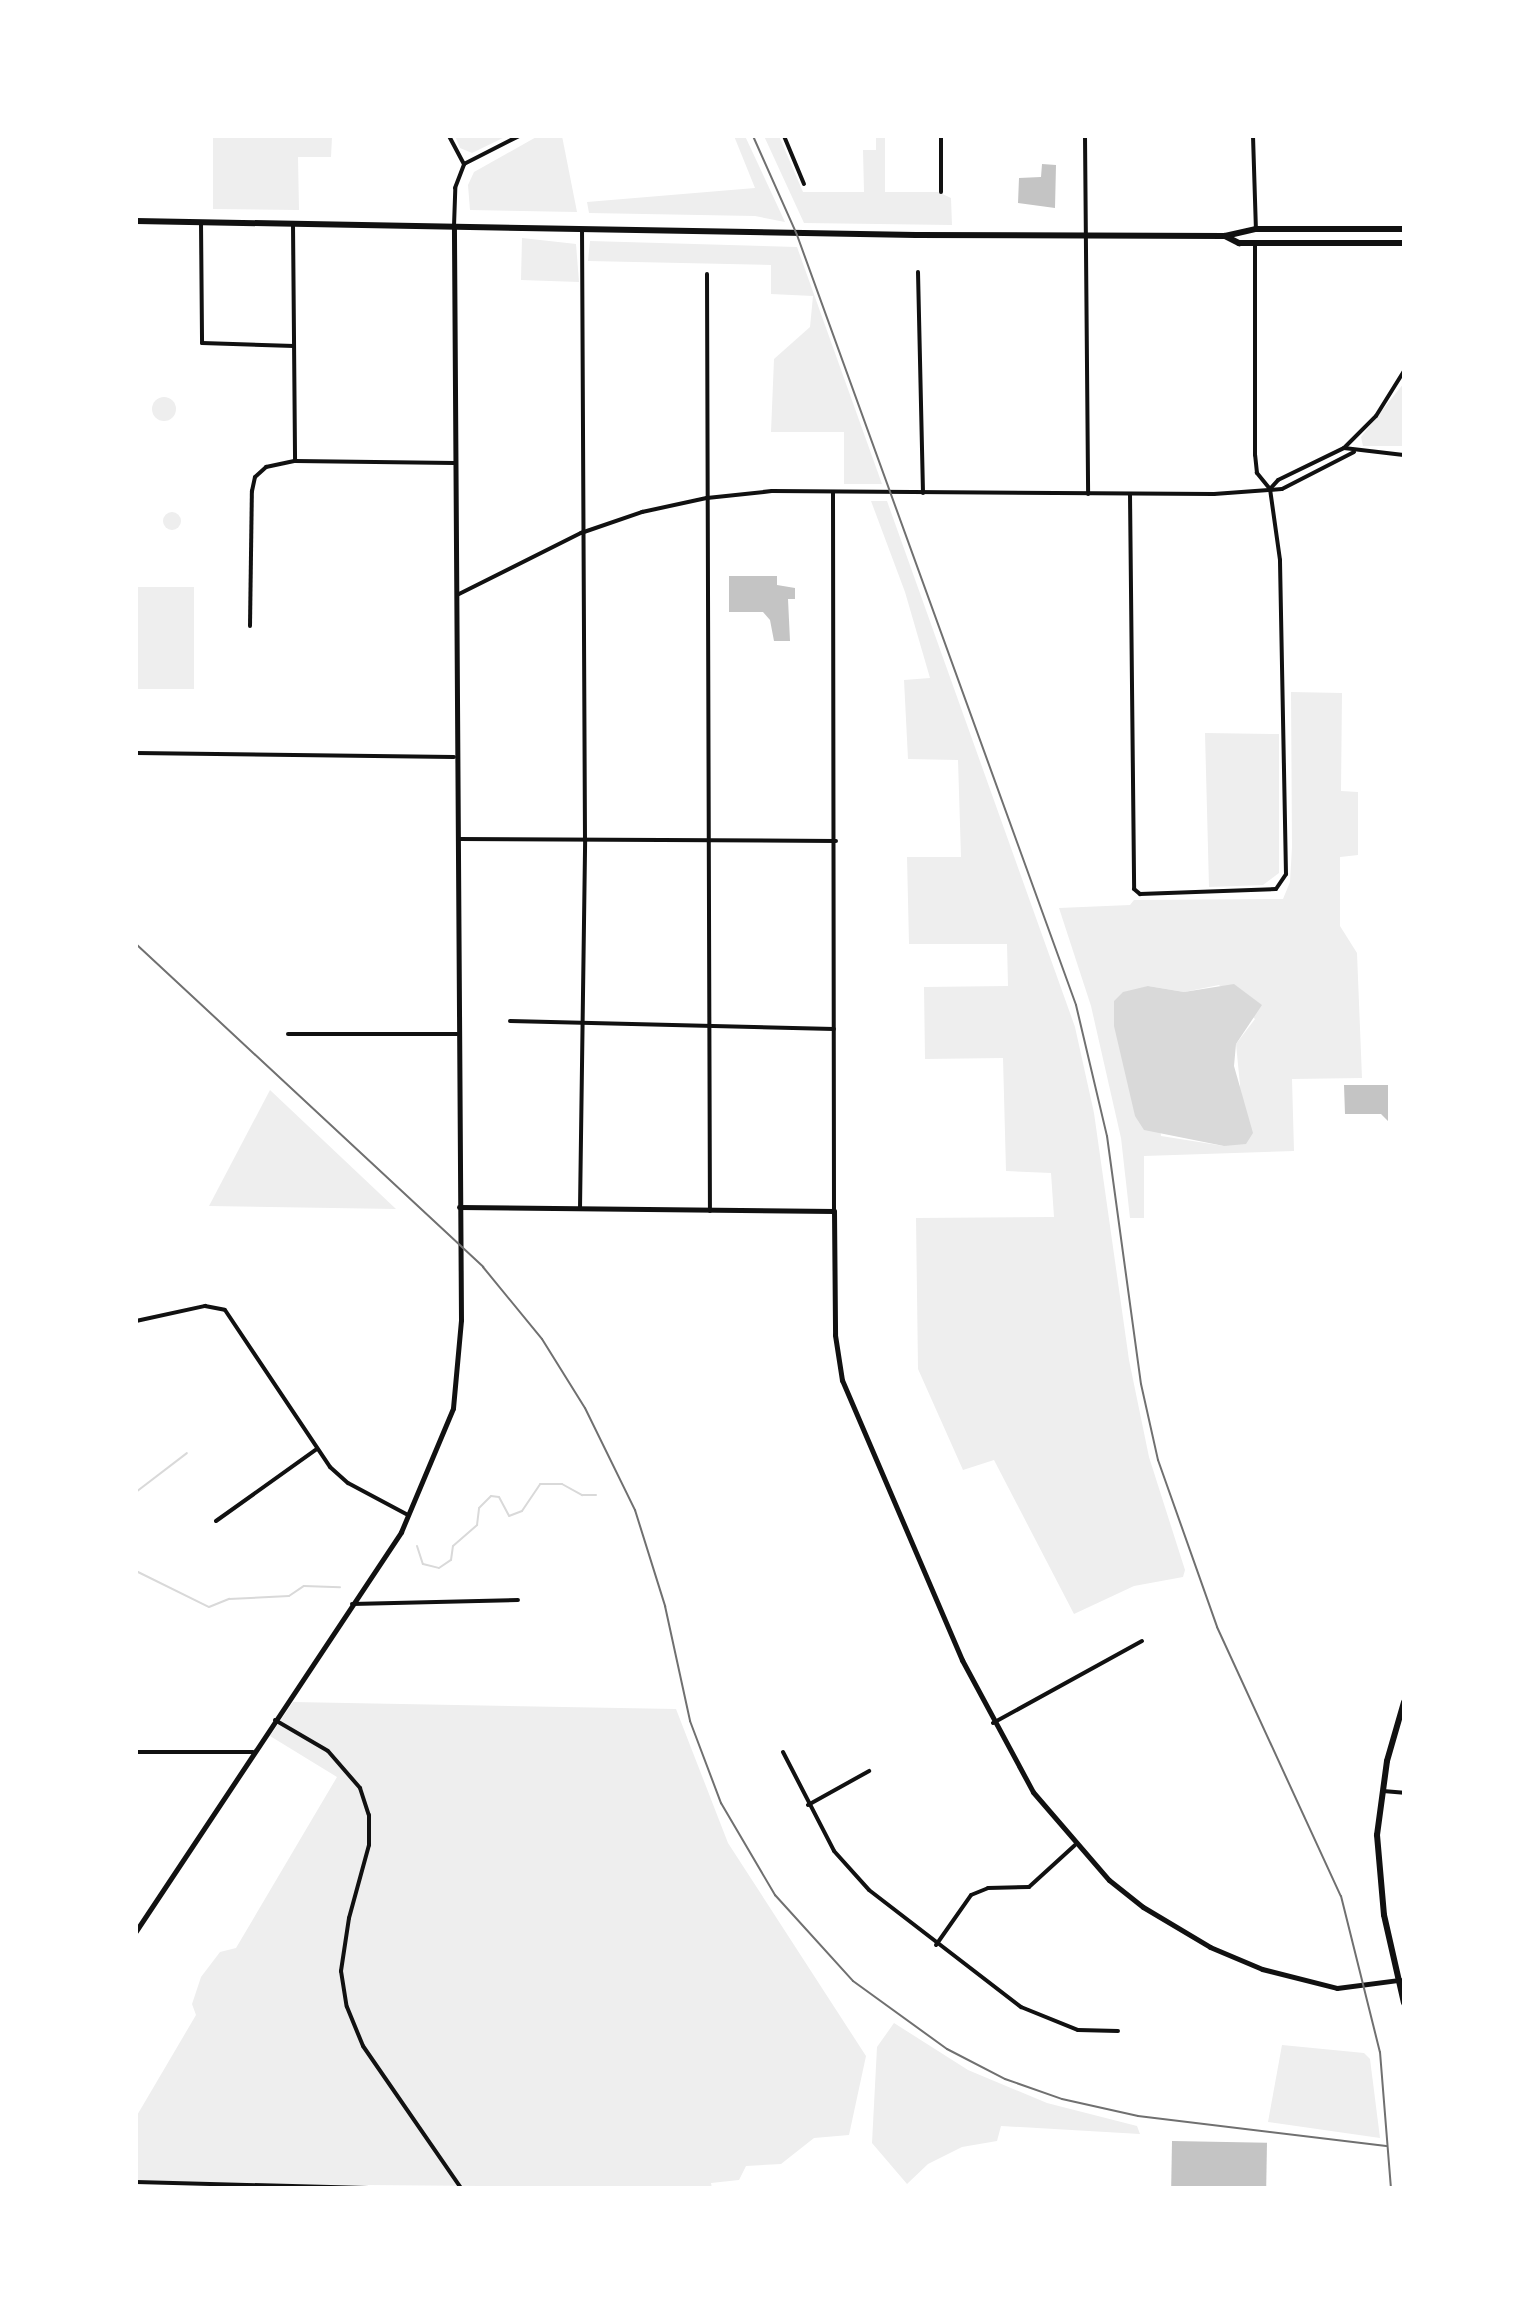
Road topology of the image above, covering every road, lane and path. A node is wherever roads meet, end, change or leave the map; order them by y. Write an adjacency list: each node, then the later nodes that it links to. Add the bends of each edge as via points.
1 (449, 136): 7 (street)
2 (519, 136): 7 (street)
3 (784, 136): 8 (street)
4 (941, 136): 9 (street)
5 (1085, 136): 17 (street)
6 (1253, 136): 14 (street)
7 (464, 164): 13 (street, via 455,188)
8 (804, 184)
9 (941, 192)
10 (136, 221): 11 (main road)
11 (201, 222): 12 (main road); 23 (street, via 202,343)
12 (293, 224): 13 (main road); 23 (street)
13 (454, 227): 16 (main road); 29 (street)
14 (1256, 229): 15 (main road); 18 (main road)
15 (1404, 229)
16 (582, 230): 17 (main road); 36 (street, via 586,317)
17 (1086, 235): 18 (main road); 33 (street)
18 (1225, 236): 19 (main road)
19 (1255, 243): 20 (main road); 30 (street, via 1255,455 1257,473)
20 (1404, 243)
21 (918, 272): 32 (street)
22 (707, 274): 35 (street)
23 (294, 346): 28 (street)
24 (1404, 371): 25 (street, via 1376,416)
25 (1344, 448): 26 (street); 30 (street)
26 (1354, 452): 27 (street); 30 (street, via 1310,478)
27 (1404, 455)
28 (295, 461): 29 (street); 38 (street, via 266,467 253,481)
29 (456, 463): 37 (street)
30 (1270, 489): 34 (street); 34 (street, via 1282,633 1286,874 1281,886 1270,892 1135,892)
31 (833, 492): 32 (street); 35 (street); 43 (street)
32 (923, 494): 33 (street)
33 (1088, 494): 34 (street)
34 (1130, 494)
35 (707, 498): 36 (street); 44 (street)
36 (581, 533): 37 (street); 42 (street)
37 (455, 596): 40 (street)
38 (250, 626)
39 (136, 753): 40 (street)
40 (454, 757): 41 (street)
41 (456, 839): 42 (street); 50 (street)
42 (585, 840): 44 (street); 46 (street)
43 (836, 841): 44 (street); 48 (street)
44 (708, 842): 47 (street)
45 (510, 1021): 46 (street)
46 (584, 1025): 47 (street); 54 (street)
47 (709, 1027): 48 (street); 55 (street)
48 (834, 1029): 56 (street)
49 (288, 1034): 50 (street)
50 (457, 1034): 53 (street)
51 (136, 1099): 52 (street)
52 (136, 1112)
53 (459, 1207): 54 (street); 59 (street, via 461,1320 453,1408)
54 (580, 1209): 55 (street)
55 (710, 1211): 56 (street)
56 (834, 1211): 67 (street, via 835,1335 842,1380)
57 (136, 1321): 58 (street, via 205,1306 225,1310)
58 (317, 1449): 59 (street, via 348,1483); 60 (street)
59 (408, 1515): 62 (street)
60 (216, 1521)
61 (518, 1600): 62 (street)
62 (352, 1604): 66 (street)
63 (1142, 1641): 67 (street)
64 (1404, 1702): 65 (main road)
65 (1402, 1719): 72 (main road)
66 (275, 1720): 69 (street); 83 (street, via 328,1751 360,1788 369,1815 369,1845 341,1971 347,2007 363,2046)
67 (993, 1723): 75 (street, via 1033,1792)
68 (136, 1752): 69 (street)
69 (253, 1752): 76 (street)
70 (783, 1752): 74 (street)
71 (869, 1771): 74 (street)
72 (1381, 1791): 73 (street); 78 (main road, via 1379,1878)
73 (1404, 1793)
74 (808, 1805): 77 (street, via 834,1851 869,1890)
75 (1075, 1845): 77 (street, via 1029,1887 988,1888 971,1895); 78 (street, via 1143,1907 1249,1963 1352,1989)
76 (136, 1931)
77 (936, 1945): 80 (street, via 1001,1994 1049,2021 1078,2030)
78 (1402, 1980): 79 (main road)
79 (1404, 2003)
80 (1118, 2031)
81 (136, 2182): 82 (street)
82 (369, 2188)
83 (461, 2188)

